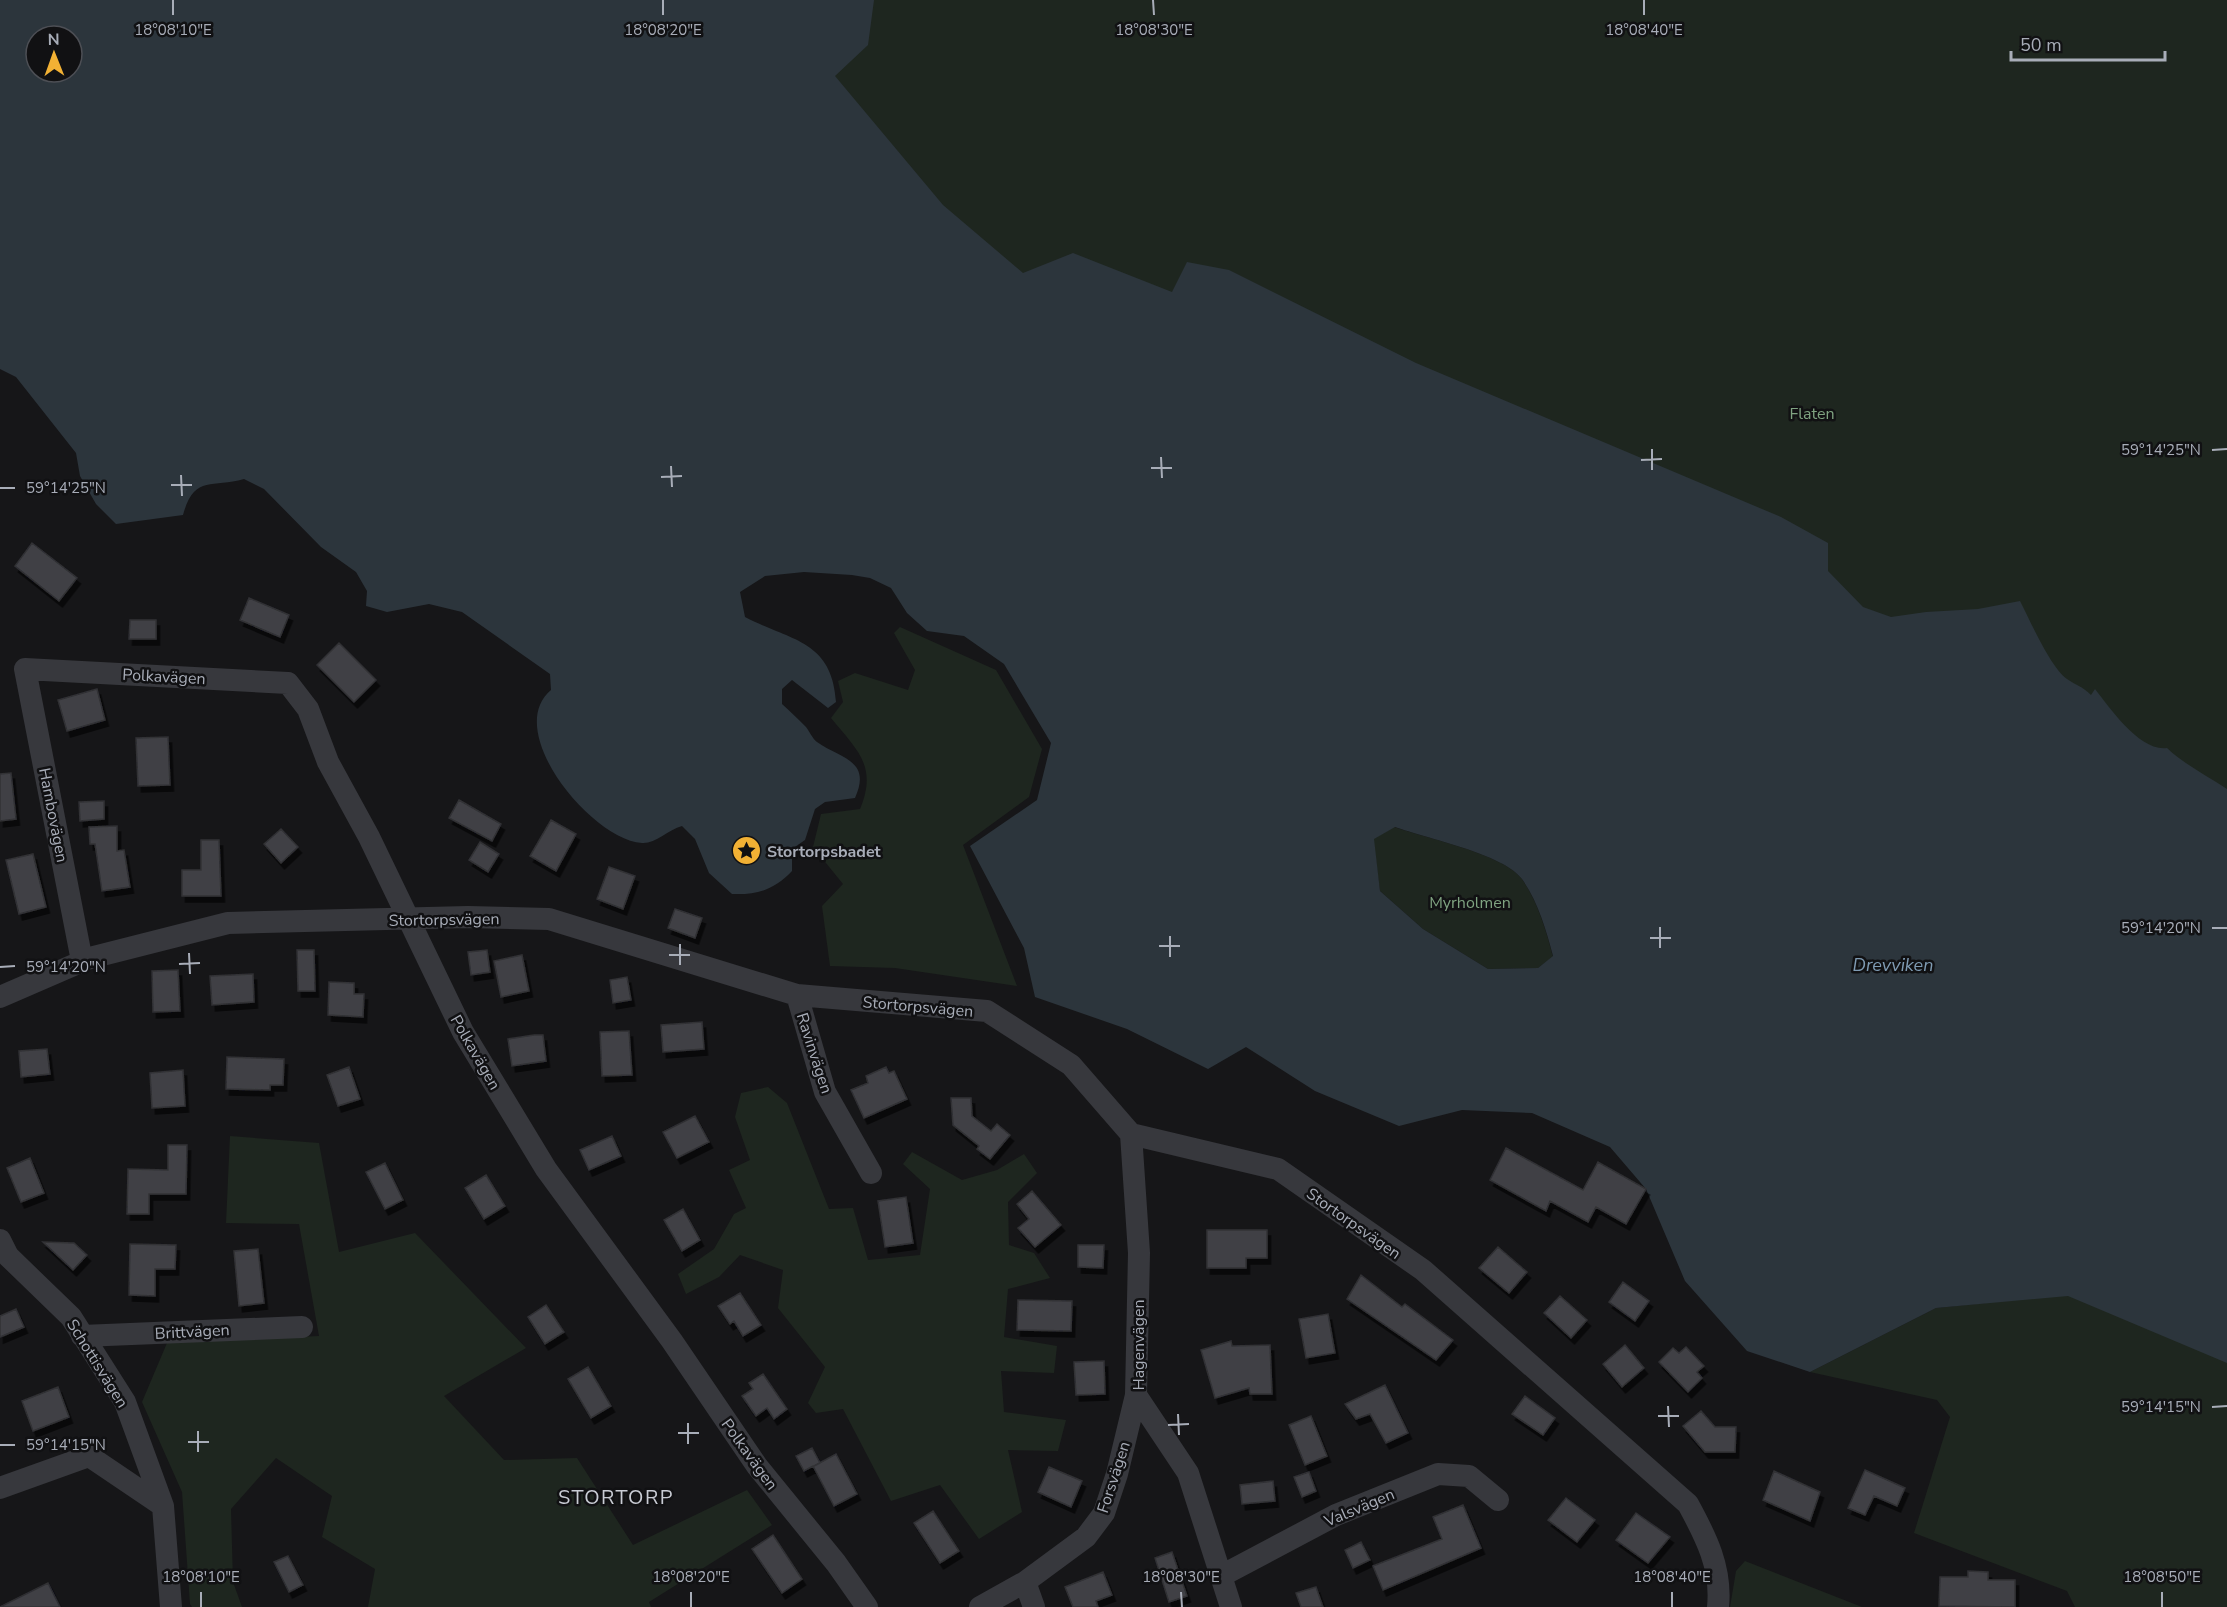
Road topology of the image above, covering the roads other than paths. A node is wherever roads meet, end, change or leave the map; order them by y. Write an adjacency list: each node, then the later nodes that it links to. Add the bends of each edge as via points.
1 (25, 669): 2 (street, Polkavägen, via 288,683 308,709 327,762 369,837); 3 (street, Hambovägen)
2 (407, 920): 3 (street, Stortorpsvägen, via 228,923); 4 (street, Stortorpsvägen, via 549,919); 18 (street, Polkavägen, via 462,1032 546,1169 672,1341 757,1466)
3 (82, 961): 5 (street, Stortorpsvägen)
4 (796, 995): 6 (street, Stortorpsvägen, via 987,1011 1071,1065); 7 (street, Ravinvägen, via 825,1092)
5 (0, 997)
6 (1131, 1134): 11 (street, Hagenvägen, via 1138,1253); 22 (street, Stortorpsvägen, via 1278,1169 1423,1270 1688,1504 1710,1546 1720,1586)
7 (871, 1173)
8 (0, 1240): 10 (street, Schottisvägen, via 8,1256 71,1317)
9 (302, 1327): 10 (street, Brittvägen)
10 (82, 1336): 14 (street, Schottisvägen, via 125,1402)
11 (1136, 1395): 15 (street, Hagenvägen, via 1188,1473); 16 (street, Forsvägen, via 1104,1513 1086,1538)
12 (0, 1488): 14 (street, via 89,1456)
13 (1498, 1500): 15 (street, Valsvägen, via 1469,1476 1438,1474 1336,1515)
14 (164, 1506): 17 (street, Schottisvägen)
15 (1221, 1576): 21 (street, Hagenvägen)
16 (1025, 1582): 19 (street, Forsvägen); 20 (street)
17 (171, 1607)
18 (867, 1607)
19 (980, 1607)
20 (1034, 1607)
21 (1231, 1607)
22 (1718, 1607)

